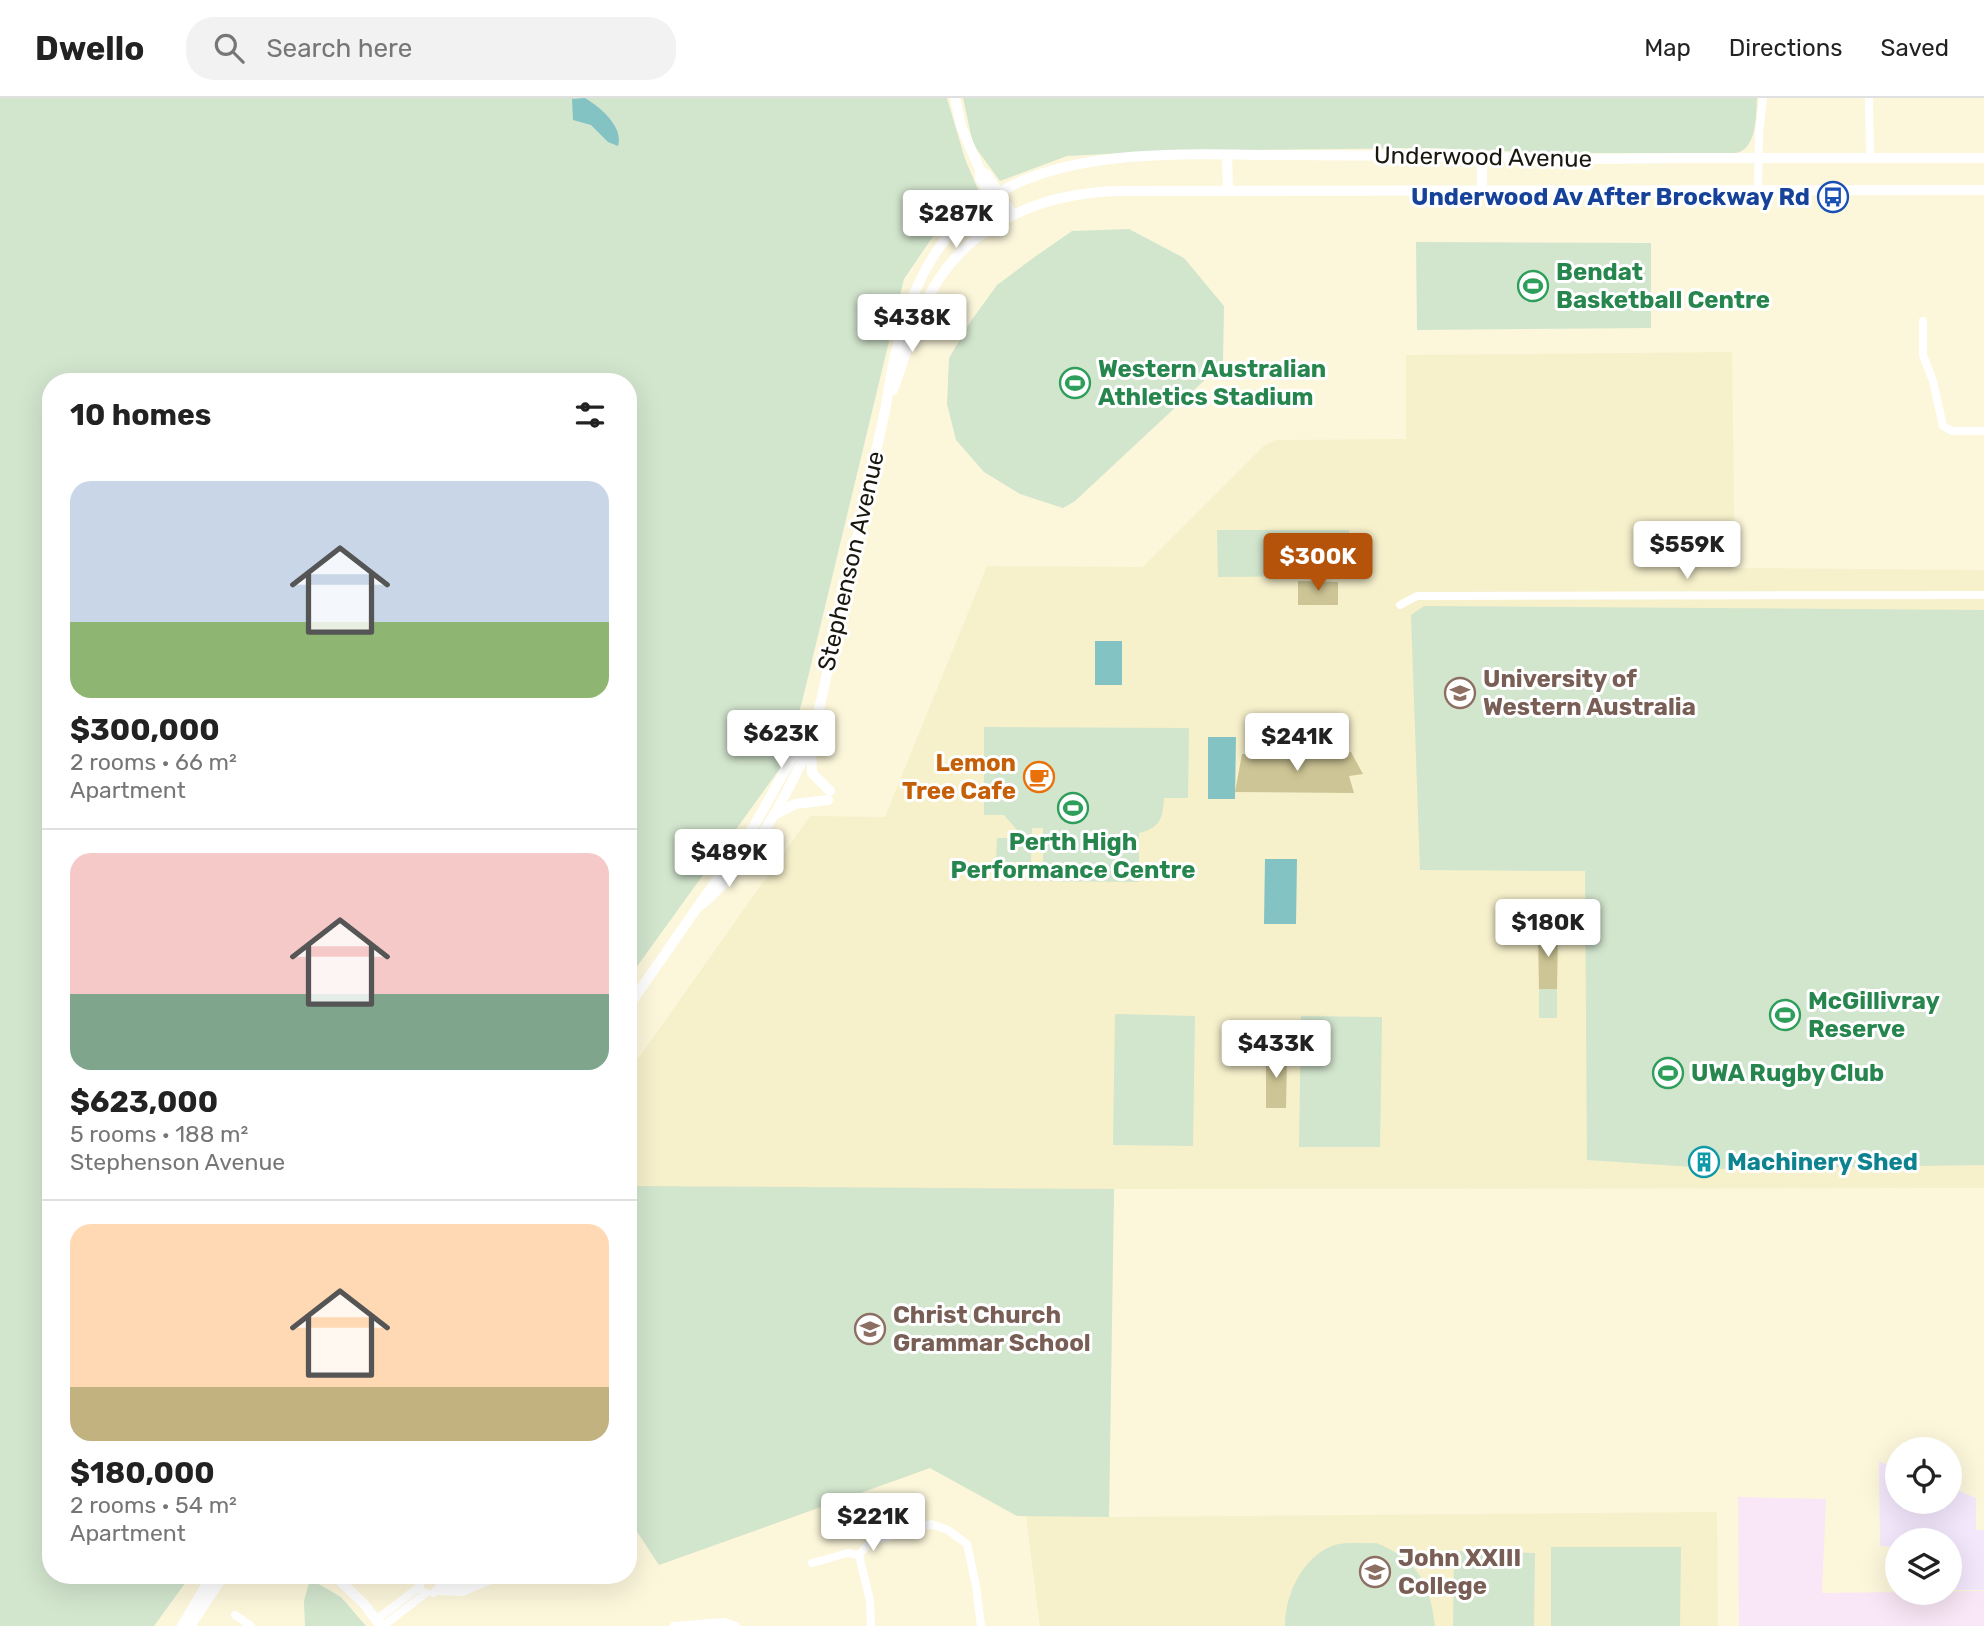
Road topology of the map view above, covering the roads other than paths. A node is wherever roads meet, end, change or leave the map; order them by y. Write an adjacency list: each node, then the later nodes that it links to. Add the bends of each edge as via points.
1 (955, 98): 13 (street, via 980,177)
2 (1763, 98): 6 (street)
3 (1869, 98): 7 (street)
4 (1227, 155): 5 (main road, Underwood Avenue); 9 (main road); 13 (main road, Underwood Avenue, via 1077,163 1039,173)
5 (1482, 155): 6 (main road, Underwood Avenue); 10 (main road)
6 (1758, 158): 7 (main road, Underwood Avenue); 11 (street)
7 (1870, 158): 8 (main road, Underwood Avenue)
8 (1984, 158)
9 (1228, 190): 10 (main road, Underwood Avenue); 14 (main road, Underwood Avenue, via 1084,193 1037,203)
10 (1482, 190): 11 (main road, Underwood Avenue)
11 (1758, 190): 12 (main road, Underwood Avenue)
12 (1984, 190)
13 (994, 195): 14 (street); 16 (main road, Stephenson Avenue, via 951,231 921,276 892,366)
14 (1007, 217): 16 (main road, Stephenson Avenue, via 970,245 933,288)
15 (1923, 321): 17 (street, via 1923,355 1943,426 1952,431)
16 (886, 406): 20 (main road, Stephenson Avenue)
17 (1984, 431)
18 (1984, 595): 19 (street, via 1417,596)
19 (1400, 605)
20 (816, 717): 21 (main road, Stephenson Avenue); 23 (main road, Stephenson Avenue, via 754,826)
21 (813, 737): 22 (main road, Stephenson Avenue); 22 (main road, via 811,770 829,796 793,804)
22 (774, 816): 23 (main road, Stephenson Avenue, via 742,861)
23 (701, 905): 24 (main road, Stephenson Avenue)
24 (637, 994)
25 (859, 1555): 26 (street, via 848,1553); 42 (street); 43 (street, via 870,1542 931,1524 948,1530 967,1544)
26 (812, 1563)
27 (207, 1584): 37 (main road)
28 (218, 1584): 38 (main road)
29 (342, 1584): 36 (street)
30 (420, 1584): 34 (street)
31 (436, 1584): 34 (street)
32 (441, 1584): 33 (street, via 462,1592)
33 (480, 1584)
34 (423, 1590): 36 (street)
35 (235, 1615): 39 (street)
36 (380, 1624)
37 (182, 1626)
38 (190, 1626)
39 (251, 1626)
40 (674, 1626): 41 (street, via 724,1622)
41 (736, 1626)
42 (871, 1626)
43 (981, 1626)

